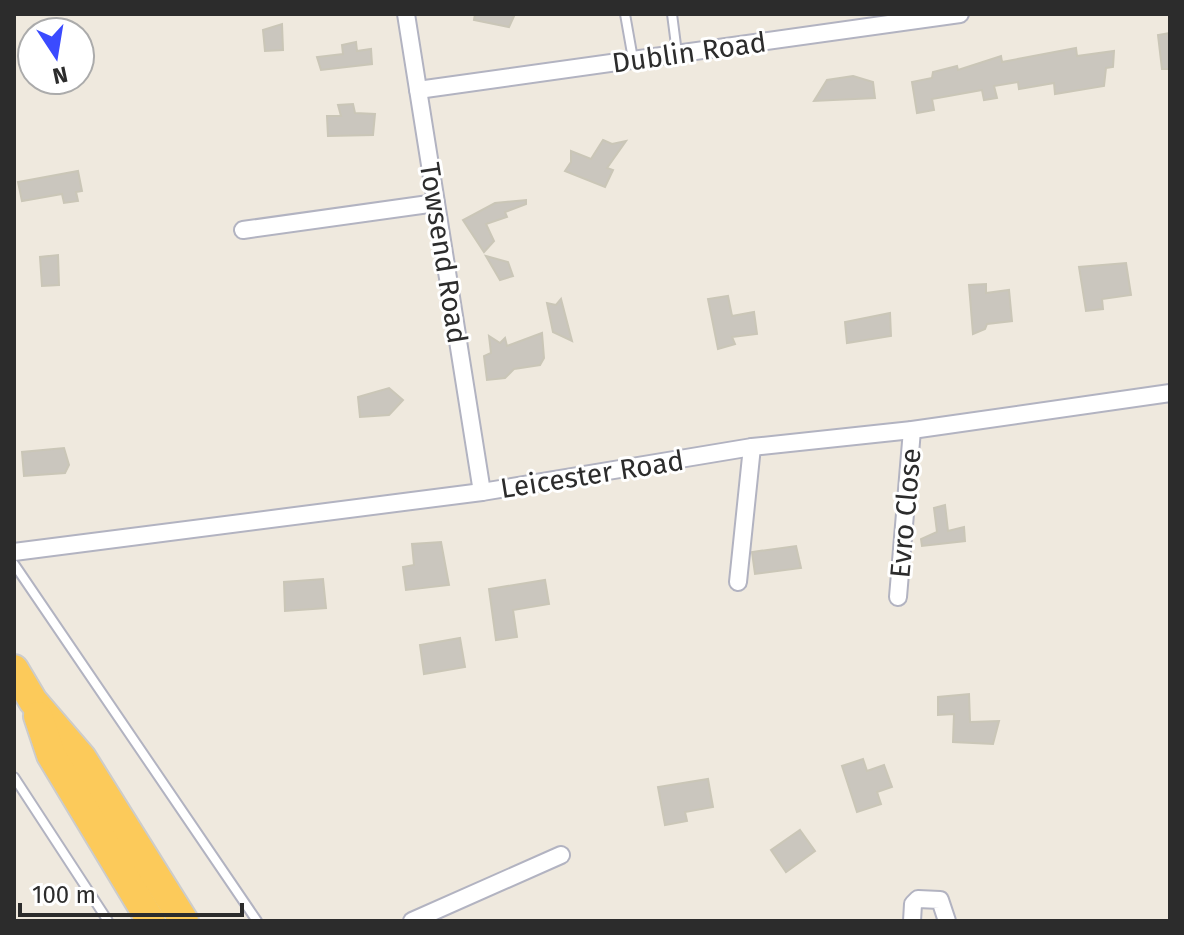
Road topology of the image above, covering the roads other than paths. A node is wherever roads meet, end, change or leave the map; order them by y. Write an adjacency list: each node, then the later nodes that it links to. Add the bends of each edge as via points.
1 (406, 14): 7 (street, Towsend Road)
2 (625, 14): 6 (lane)
3 (672, 14): 5 (lane)
4 (960, 14): 5 (street, Dublin Road)
5 (677, 54): 6 (street, Dublin Road)
6 (633, 60): 7 (street, Dublin Road)
7 (418, 90): 8 (street, Towsend Road)
8 (436, 203): 9 (street); 13 (street, Towsend Road)
9 (243, 230)
10 (1170, 393): 11 (street, Leicester Road)
11 (912, 430): 12 (street, Leicester Road); 17 (street, Evro Close)
12 (752, 447): 13 (street, Leicester Road); 16 (street)
13 (482, 492): 14 (street, Leicester Road)
14 (14, 552)
15 (14, 564): 25 (lane)
16 (738, 582)
17 (898, 597)
18 (14, 669): 19 (highway)
19 (33, 701): 23 (highway, via 51,755); 24 (highway, via 82,758)
20 (14, 777): 22 (lane)
21 (561, 855): 26 (street)
22 (108, 921)
23 (151, 921)
24 (184, 921)
25 (257, 921)
26 (412, 921)
27 (912, 921): 28 (street, via 913,904 933,897 940,900)
28 (947, 921)

